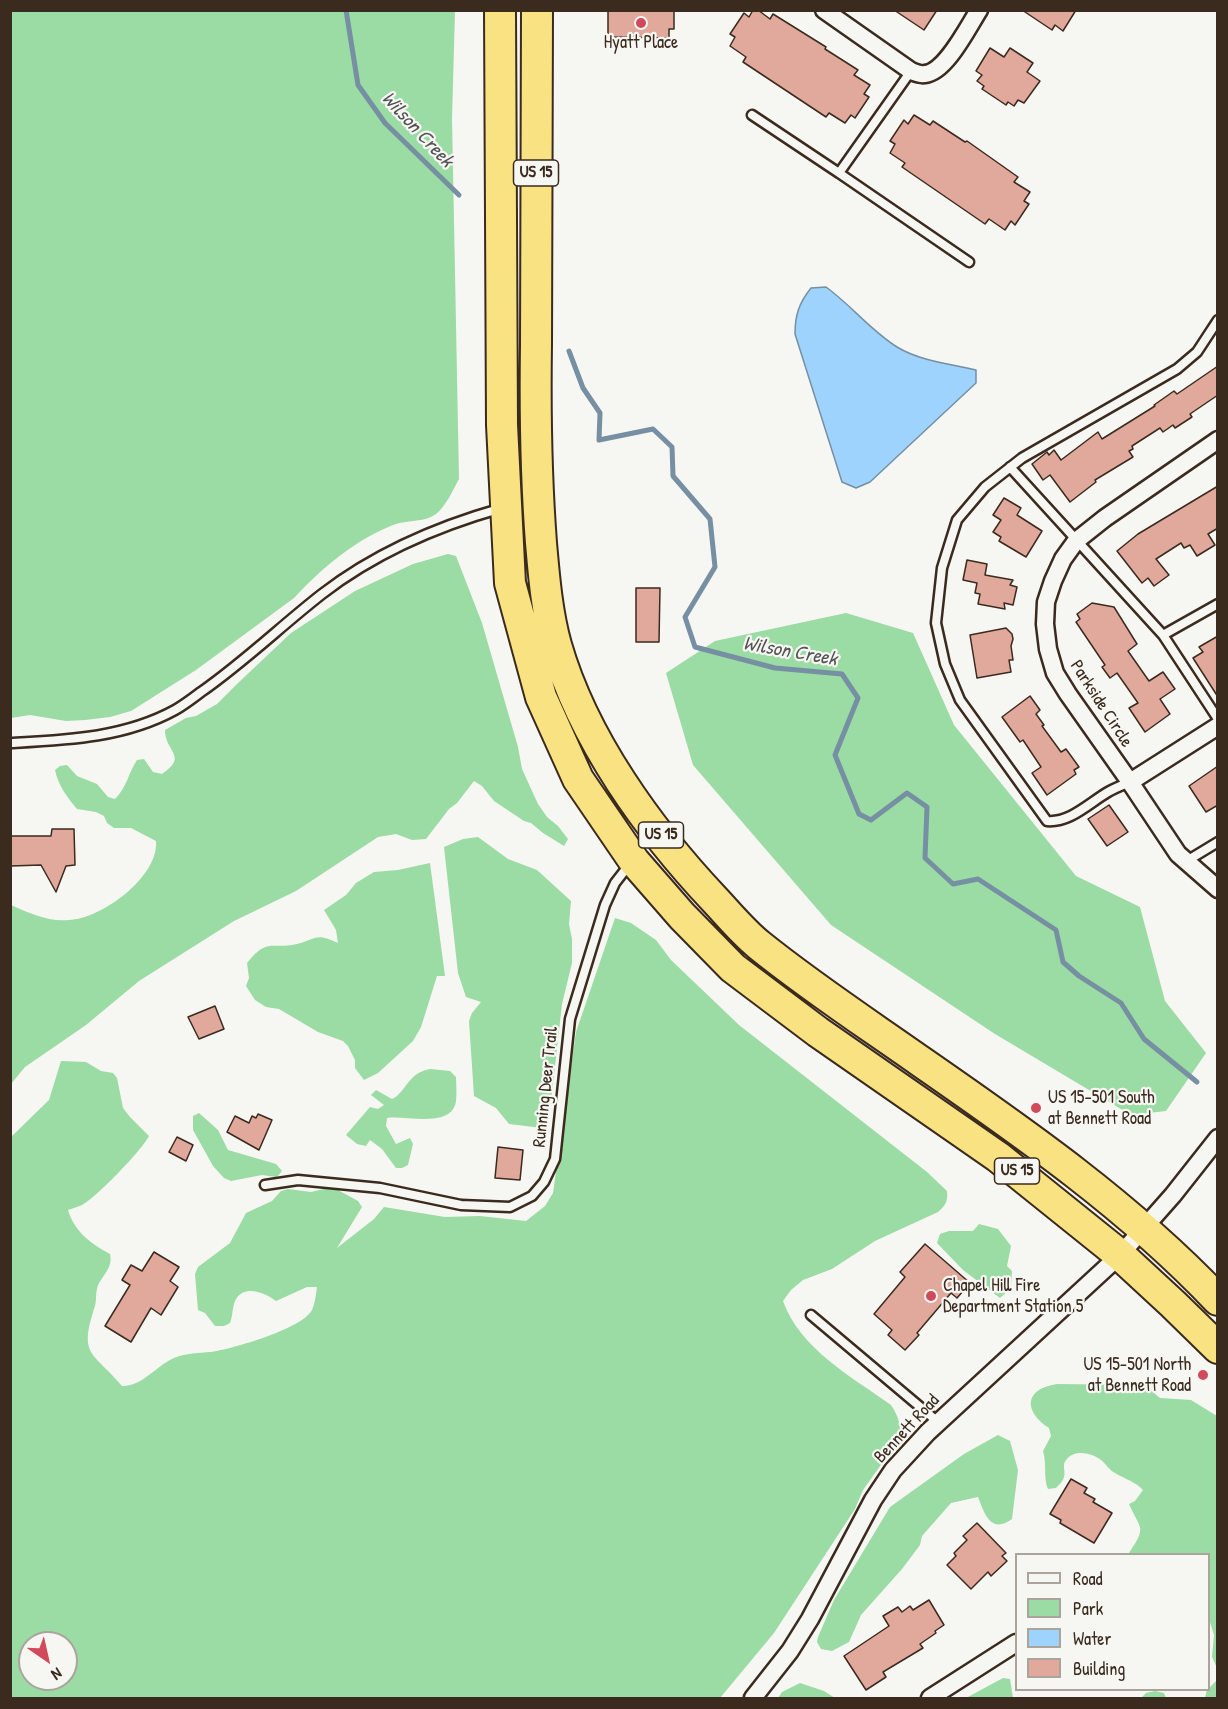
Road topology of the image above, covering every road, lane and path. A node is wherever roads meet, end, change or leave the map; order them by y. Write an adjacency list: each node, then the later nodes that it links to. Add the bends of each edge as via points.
1 (500, 10): 12 (highway, US 15)
2 (537, 10): 26 (highway, US 15, via 535,418 543,566 556,644 605,759 690,874 754,942 835,1004 1005,1120)
3 (824, 10): 5 (street)
4 (979, 10): 5 (street, via 940,68 925,74)
5 (912, 71): 7 (lane)
6 (752, 115): 7 (lane)
7 (839, 173): 8 (lane)
8 (969, 262)
9 (1218, 320): 11 (lane, via 1197,352 1177,369)
10 (1218, 440): 13 (street, Parkside Circle)
11 (1010, 467): 13 (lane); 19 (lane, via 985,487 957,520 942,568 936,623 945,664 960,700 1047,821 1066,818)
12 (505, 507): 18 (lane, via 458,520 363,566 175,710 127,730 69,740); 21 (highway, US 15, via 510,583 541,698 578,779)
13 (1076, 541): 15 (lane); 19 (street, Parkside Circle, via 1063,559 1046,602 1048,649 1068,694)
14 (1218, 603): 15 (lane)
15 (1163, 635): 16 (lane)
16 (1218, 719)
17 (1218, 726): 19 (street)
18 (10, 743)
19 (1130, 782): 22 (street, Parkside Circle)
20 (1218, 842): 22 (lane)
21 (634, 861): 25 (lane, Running Deer Trail, via 615,882 605,905 570,1019 555,1159 532,1196 510,1207 461,1205 380,1188 298,1180); 27 (highway, US 15, via 733,968 818,1032 998,1156)
22 (1185, 862): 23 (street, Parkside Circle)
23 (1218, 889)
24 (1218, 1138): 26 (street, Bennett Road)
25 (265, 1185)
26 (1144, 1230): 27 (street, Bennett Road); 28 (highway, US 15)
27 (1120, 1256): 30 (highway, US 15); 31 (street, Bennett Road)
28 (1218, 1299)
29 (811, 1315): 31 (lane)
30 (1218, 1348)
31 (938, 1422): 33 (street, Bennett Road, via 893,1470 810,1619)
32 (1015, 1644): 34 (street)
33 (753, 1698)
34 (930, 1698)

